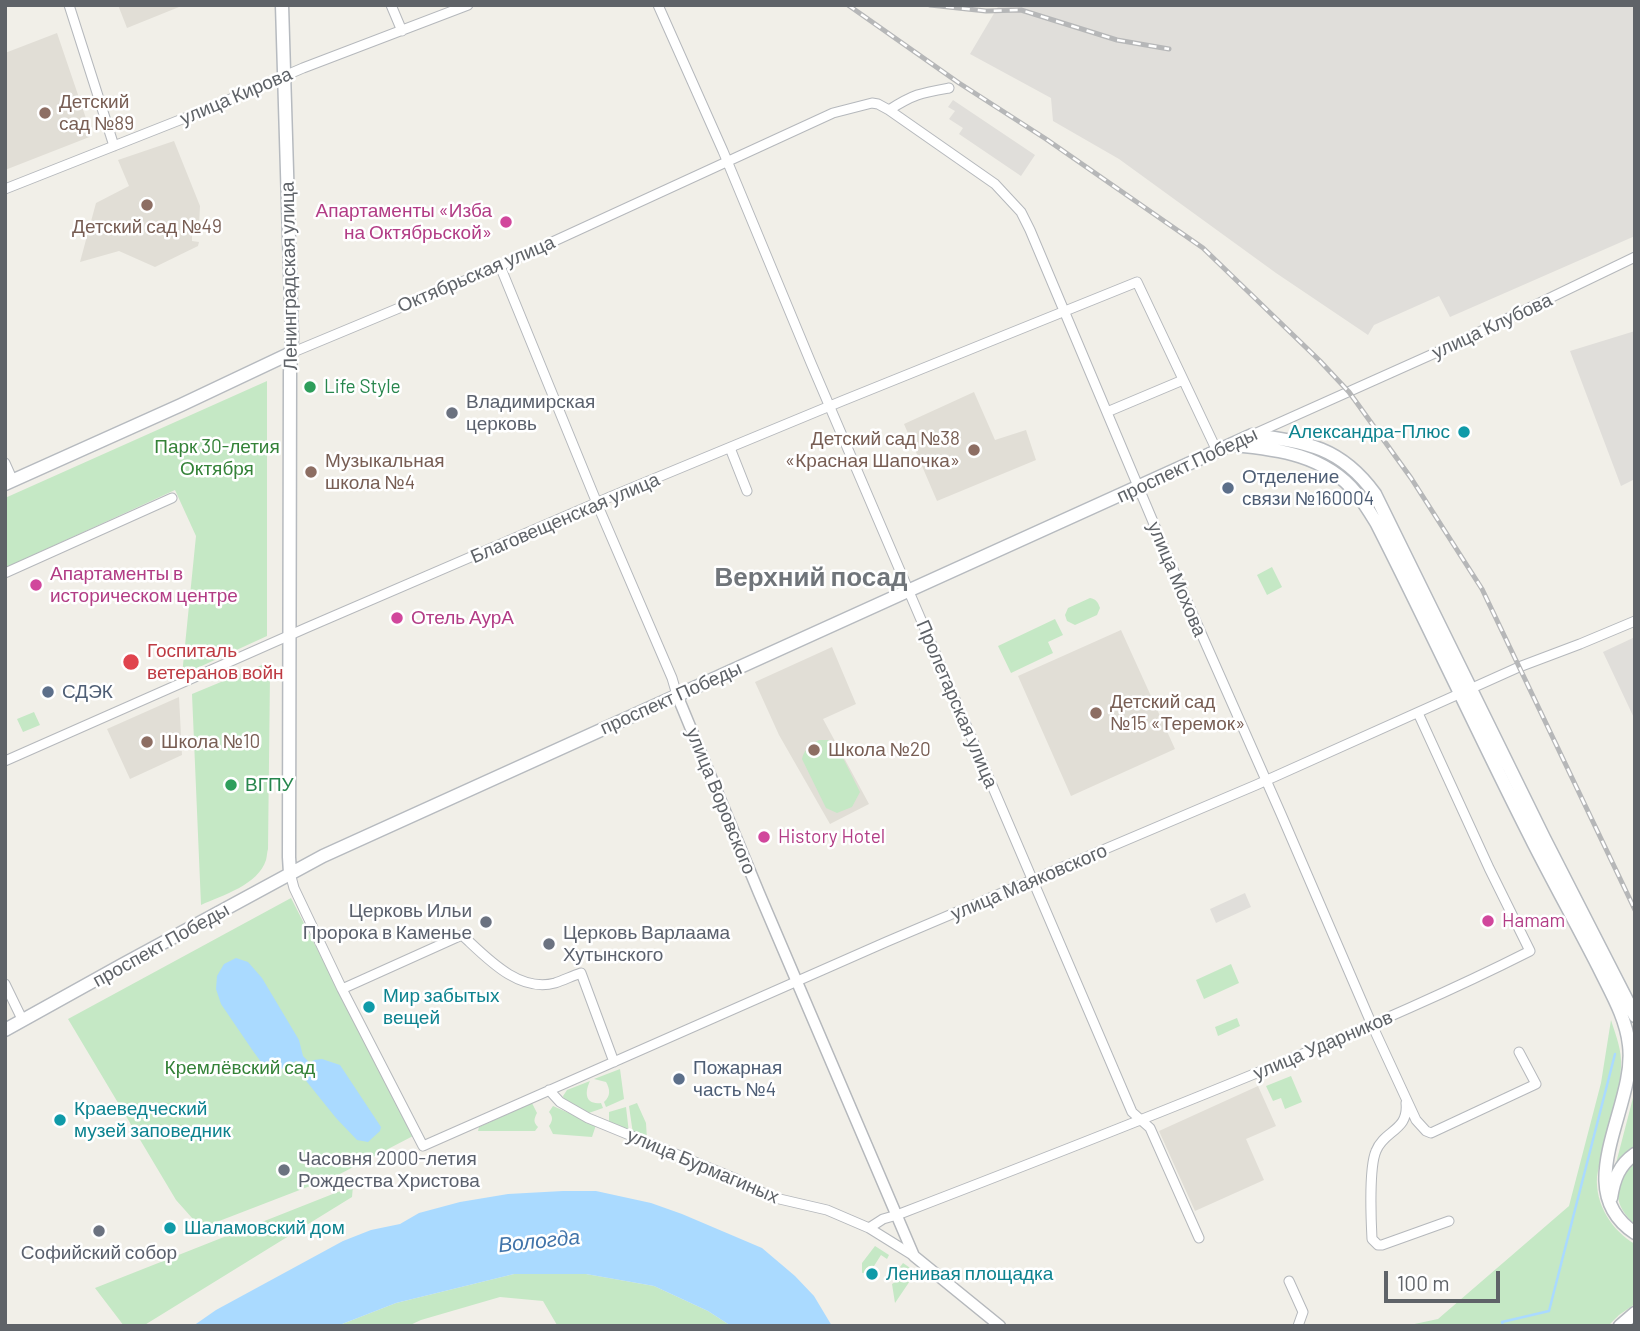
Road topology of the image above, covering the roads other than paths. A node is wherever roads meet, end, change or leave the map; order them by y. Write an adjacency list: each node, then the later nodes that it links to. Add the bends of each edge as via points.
1 (69, 5): 10 (street)
2 (282, 5): 7 (main road, Ленинградская улица)
3 (391, 5): 6 (street)
4 (467, 5): 6 (street, улица Кирова)
5 (658, 5): 11 (street, Пролетарская улица)
6 (402, 31): 7 (street, улица Кирова)
7 (284, 76): 10 (street, улица Кирова); 16 (main road, Ленинградская улица)
8 (949, 88): 9 (street, via 911,96)
9 (890, 110): 11 (street, Октябрьская улица, via 872,103 833,113); 15 (street, улица Мохова, via 1009,198 1030,230)
10 (114, 146): 12 (street, улица Кирова)
11 (728, 163): 14 (street, Октябрьская улица); 19 (street, Пролетарская улица)
12 (5, 189)
13 (1635, 257): 18 (street, улица Клубова)
14 (500, 266): 16 (street, Октябрьская улица); 30 (street, улица Воровского)
15 (1065, 312): 17 (street, Благовещенская улица, via 1137,282); 19 (street, Благовещенская улица); 20 (street, улица Мохова)
16 (291, 353): 26 (main road, Октябрьская улица); 34 (main road, Ленинградская улица)
17 (1183, 380): 20 (street); 24 (street)
18 (1349, 392): 21 (street, проспект Победы)
19 (830, 406): 23 (street, Благовещенская улица); 32 (street, Пролетарская улица)
20 (1107, 412): 27 (street, улица Мохова)
21 (1252, 435): 22 (main road, проспект Победы); 35 (main road, via 1317,447 1340,458 1363,478 1387,516)
22 (1232, 444): 24 (main road, проспект Победы); 35 (main road, via 1307,458 1328,468 1354,490 1377,524)
23 (730, 448): 28 (street); 30 (street, Благовещенская улица)
24 (1217, 451): 27 (main road, проспект Победы)
25 (5, 463): 26 (street)
26 (9, 482)
27 (1137, 488): 32 (main road, проспект Победы); 39 (street, улица Мохова)
28 (747, 491)
29 (172, 498): 31 (street)
30 (597, 503): 34 (street, Благовещенская улица); 36 (street, улица Воровского)
31 (5, 573)
32 (909, 591): 36 (main road, проспект Победы); 41 (street, Пролетарская улица)
33 (1635, 621): 35 (street, улица Маяковского)
34 (290, 635): 38 (street, Благовещенская улица); 40 (main road, Ленинградская улица)
35 (1465, 691): 37 (street, улица Маяковского); 45 (main road); 56 (main road, via 1626,1031 1629,1067 1605,1174)
36 (677, 695): 40 (main road, проспект Победы); 42 (street, улица Воровского)
37 (1419, 713): 39 (street, улица Маяковского); 47 (street, улица Ударников, via 1530,951)
38 (5, 761)
39 (1266, 780): 41 (street, улица Маяковского); 47 (street, улица Мохова)
40 (290, 873): 44 (street, Ленинградская улица); 46 (main road, проспект Победы)
41 (1033, 881): 42 (street, улица Маяковского); 53 (street, Пролетарская улица, via 1132,1112)
42 (797, 981): 50 (street, улица Маяковского); 57 (street, улица Воровского)
43 (5, 984): 46 (street)
44 (342, 989): 50 (street, via 462,935 511,976 547,984 581,973); 54 (street, Ленинградская улица)
45 (1635, 1016)
46 (23, 1021): 48 (main road, проспект Победы)
47 (1373, 1025): 52 (street, улица Мохова); 53 (street, улица Ударников)
48 (5, 1030)
49 (1520, 1052): 52 (street, улица Мохова, via 1536,1084 1431,1133 1421,1127)
50 (614, 1062): 51 (street, улица Маяковского)
51 (549, 1090): 54 (street, улица Маяковского); 59 (street, улица Бурмагиных, via 588,1118 771,1197 827,1210)
52 (1405, 1098): 58 (street, via 1403,1122 1375,1152 1372,1239 1382,1245)
53 (1141, 1121): 57 (street, улица Ударников); 61 (street, Пролетарская улица, via 1150,1128)
54 (424, 1146)
55 (1635, 1154): 56 (main road, via 1617,1174)
56 (1610, 1206): 60 (main road)
57 (897, 1215): 59 (street, улица Ударников); 62 (street, улица Воровского)
58 (1449, 1221)
59 (869, 1228): 62 (street, улица Бурмагиных)
60 (1635, 1233)
61 (1199, 1238)
62 (914, 1256): 65 (street, улица Бурмагиных)
63 (1289, 1281): 66 (street, via 1303,1312)
64 (1635, 1313): 67 (main road)
65 (1000, 1326)
66 (1298, 1326)
67 (1620, 1326)

